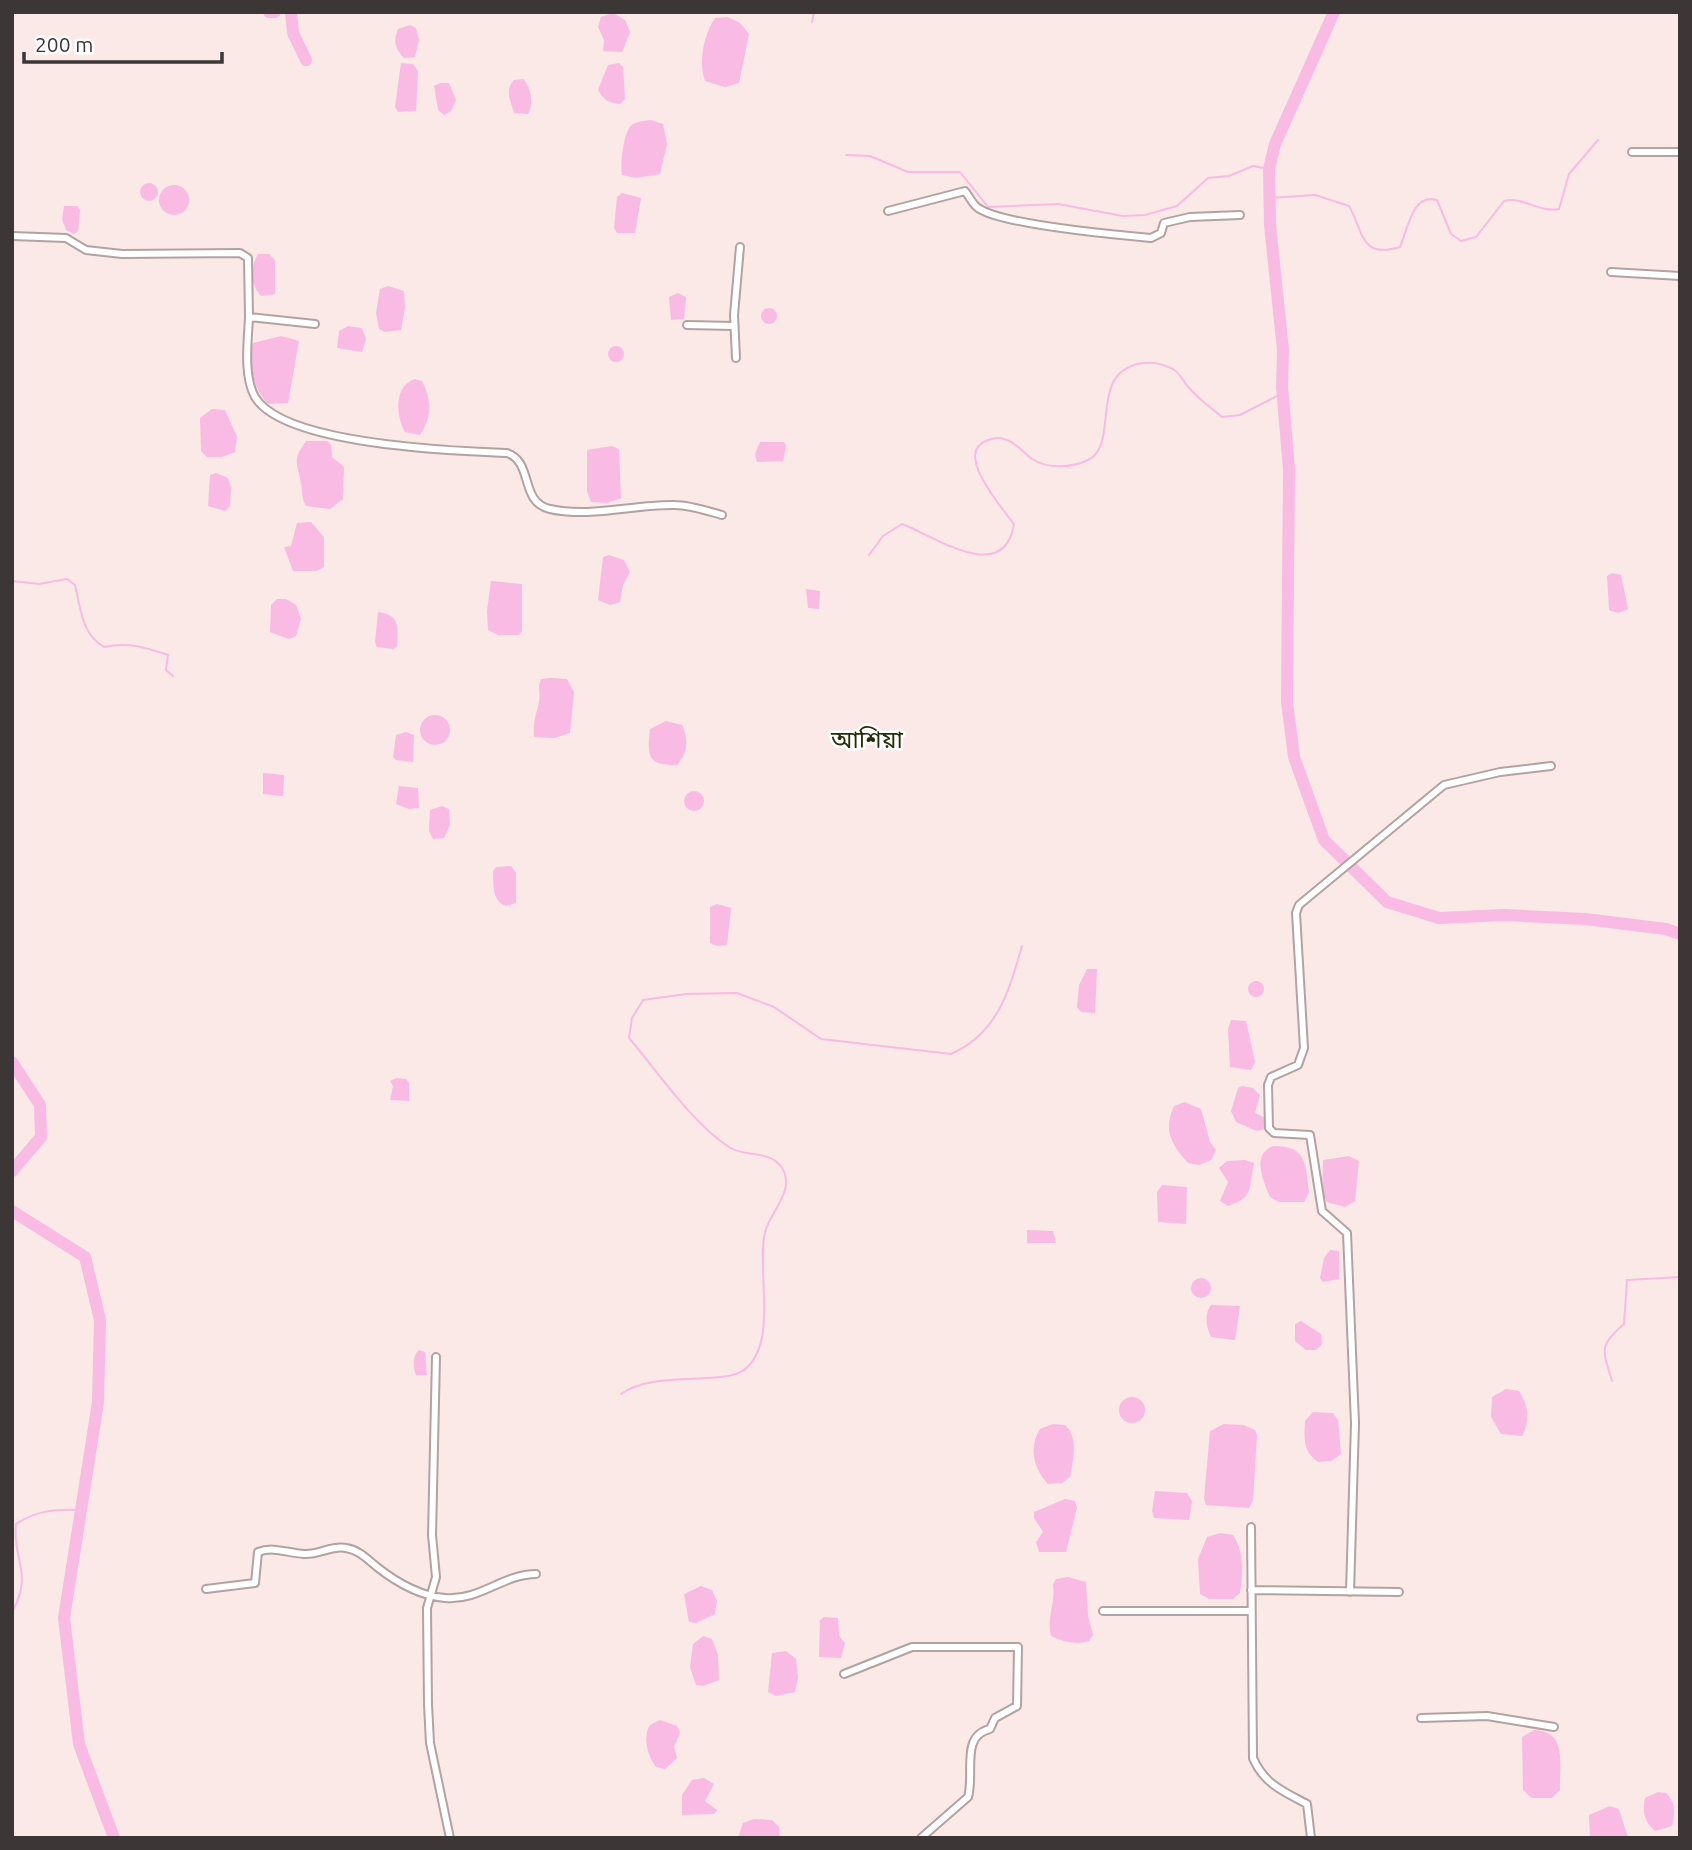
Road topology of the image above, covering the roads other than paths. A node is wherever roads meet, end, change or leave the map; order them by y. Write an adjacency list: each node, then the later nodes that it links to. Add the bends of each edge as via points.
1 (1632, 152): 2 (street)
2 (1680, 152)
3 (888, 211): 4 (street, via 965,191 978,208 999,216 1151,238 1161,233 1164,223)
4 (1240, 215)
5 (12, 236): 9 (street, via 66,238 86,250 122,254 240,253 248,258 250,271)
6 (740, 247): 12 (street)
7 (1611, 272): 8 (street)
8 (1680, 276)
9 (249, 317): 10 (street); 14 (street, via 250,380 256,397 305,430 368,443 507,453 521,464 530,496 548,509 678,505)
10 (315, 324)
11 (687, 325): 12 (street)
12 (734, 326): 13 (street)
13 (736, 358)
14 (722, 515)
15 (1551, 766): 21 (street, via 1444,785 1299,905 1296,913 1304,1048 1298,1065 1271,1077 1269,1128 1274,1133 1310,1135 1322,1211 1347,1233 1355,1423)
16 (436, 1357): 23 (street, via 432,1535 436,1577)
17 (1251, 1527): 20 (street)
18 (536, 1574): 23 (street, via 519,1574 462,1598)
19 (206, 1589): 23 (street, via 255,1583 258,1552 263,1550 318,1555 339,1547 361,1553 398,1582)
20 (1251, 1590): 21 (street); 25 (street)
21 (1350, 1592): 22 (street)
22 (1399, 1592)
23 (430, 1595): 29 (street, via 426,1628 430,1743)
24 (1103, 1611): 25 (street)
25 (1251, 1611): 31 (street, via 1253,1758 1272,1786 1307,1804)
26 (844, 1674): 30 (street, via 912,1647 1018,1647 1017,1706 995,1717 990,1729 978,1732 972,1740 968,1797)
27 (1421, 1718): 28 (street, via 1487,1716)
28 (1554, 1727)
29 (450, 1838)
30 (921, 1838)
31 (1311, 1838)

